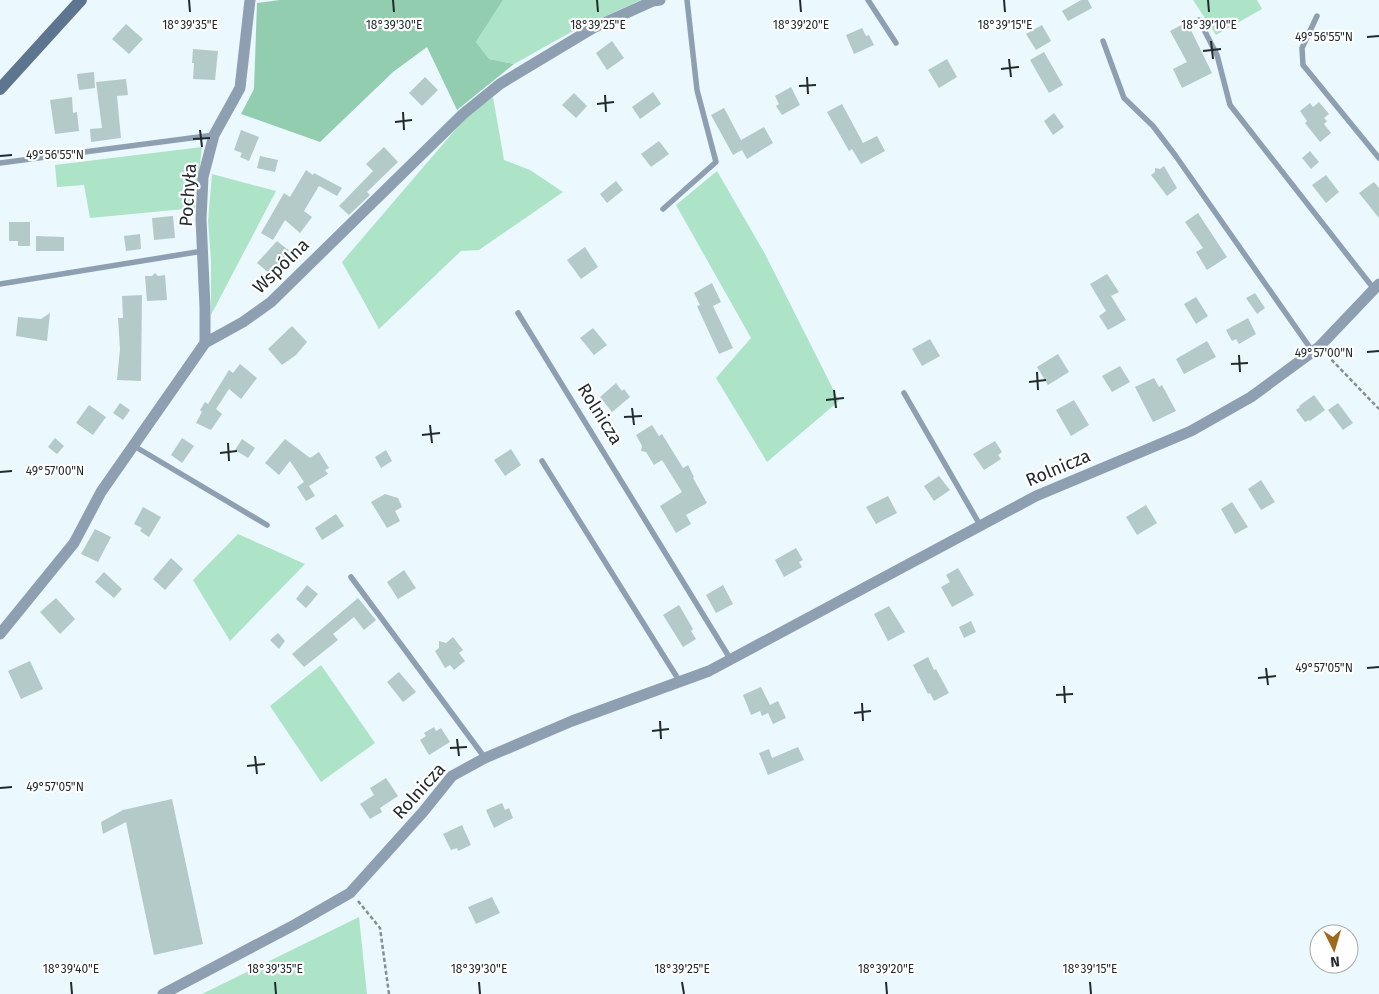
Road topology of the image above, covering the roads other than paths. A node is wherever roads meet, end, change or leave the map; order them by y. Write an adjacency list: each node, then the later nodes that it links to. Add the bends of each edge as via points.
1 (81, 0): 10 (street)
2 (250, 0): 11 (street, Pochyła, via 240,88)
3 (655, 0): 19 (street, Wspólna, via 592,28 500,84 463,114 271,302 244,322)
4 (687, 0): 14 (lane, via 698,90 716,162)
5 (868, 0): 9 (lane)
6 (1317, 16): 12 (lane, via 1302,48 1303,65)
7 (1199, 20): 17 (lane, via 1217,55 1230,105)
8 (1103, 41): 20 (lane, via 1124,98 1153,126)
9 (896, 43)
10 (0, 89)
11 (214, 135): 13 (lane); 15 (street, Pochyła, via 204,177)
12 (1379, 158)
13 (0, 163)
14 (662, 209)
15 (203, 251): 16 (lane, Pochyła); 19 (street, Pochyła)
16 (0, 284)
17 (1377, 287): 20 (street, Rolnicza)
18 (518, 313): 28 (lane, Rolnicza)
19 (205, 343): 22 (street, Wspólna)
20 (1316, 350): 25 (street, Rolnicza, via 1251,397 1191,431 1036,496)
21 (904, 393): 25 (lane)
22 (134, 446): 24 (lane); 27 (street, Wspólna, via 101,492 74,543)
23 (542, 461): 29 (lane)
24 (267, 525)
25 (980, 525): 28 (street, Rolnicza)
26 (351, 577): 30 (lane)
27 (0, 634)
28 (731, 660): 29 (street, Rolnicza)
29 (680, 682): 30 (street, Rolnicza, via 572,721)
30 (485, 758): 31 (street, Rolnicza, via 452,776 350,893)
31 (163, 994)

